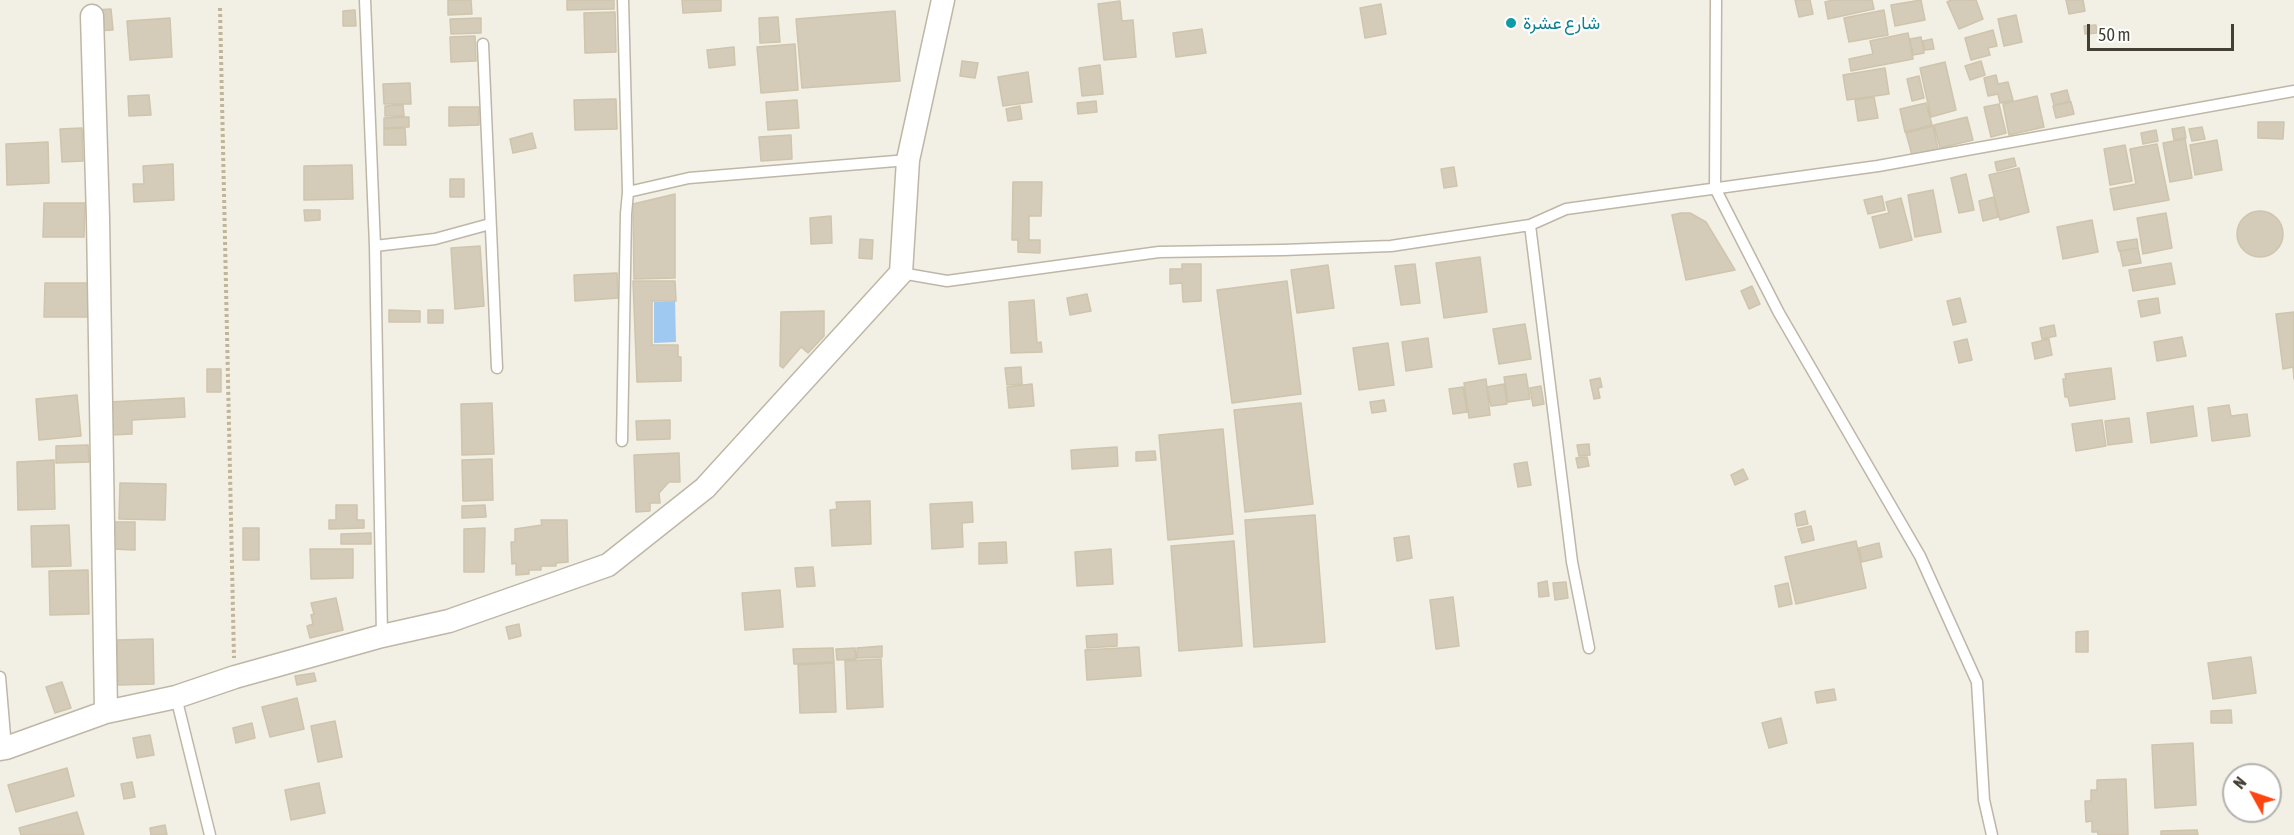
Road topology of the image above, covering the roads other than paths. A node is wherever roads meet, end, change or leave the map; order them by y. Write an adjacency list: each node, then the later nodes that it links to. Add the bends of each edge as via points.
1 (365, 0): 13 (lane)
2 (623, 0): 10 (lane)
3 (943, 0): 8 (street)
4 (1716, 0): 9 (lane)
5 (92, 16): 21 (street)
6 (483, 44): 11 (lane)
7 (2294, 91): 9 (lane, via 1878,166)
8 (908, 160): 10 (lane, via 689,178); 14 (street)
9 (1715, 188): 12 (lane, via 1566,209); 24 (lane, via 1779,313 1920,556 1977,682 1984,800)
10 (628, 192): 16 (lane)
11 (490, 224): 13 (lane, via 435,239); 15 (lane)
12 (1530, 225): 14 (lane, via 1391,246 1159,252 946,281); 18 (lane, via 1572,562)
13 (375, 246): 17 (lane)
14 (902, 273): 17 (street, via 705,488 608,565 449,621)
15 (497, 368)
16 (622, 441)
17 (382, 636): 20 (street, via 235,676)
18 (1588, 648)
19 (0, 676): 22 (lane)
20 (176, 697): 21 (street); 23 (lane)
21 (106, 712): 22 (street)
22 (3, 748)
23 (210, 835)
24 (1992, 835)

